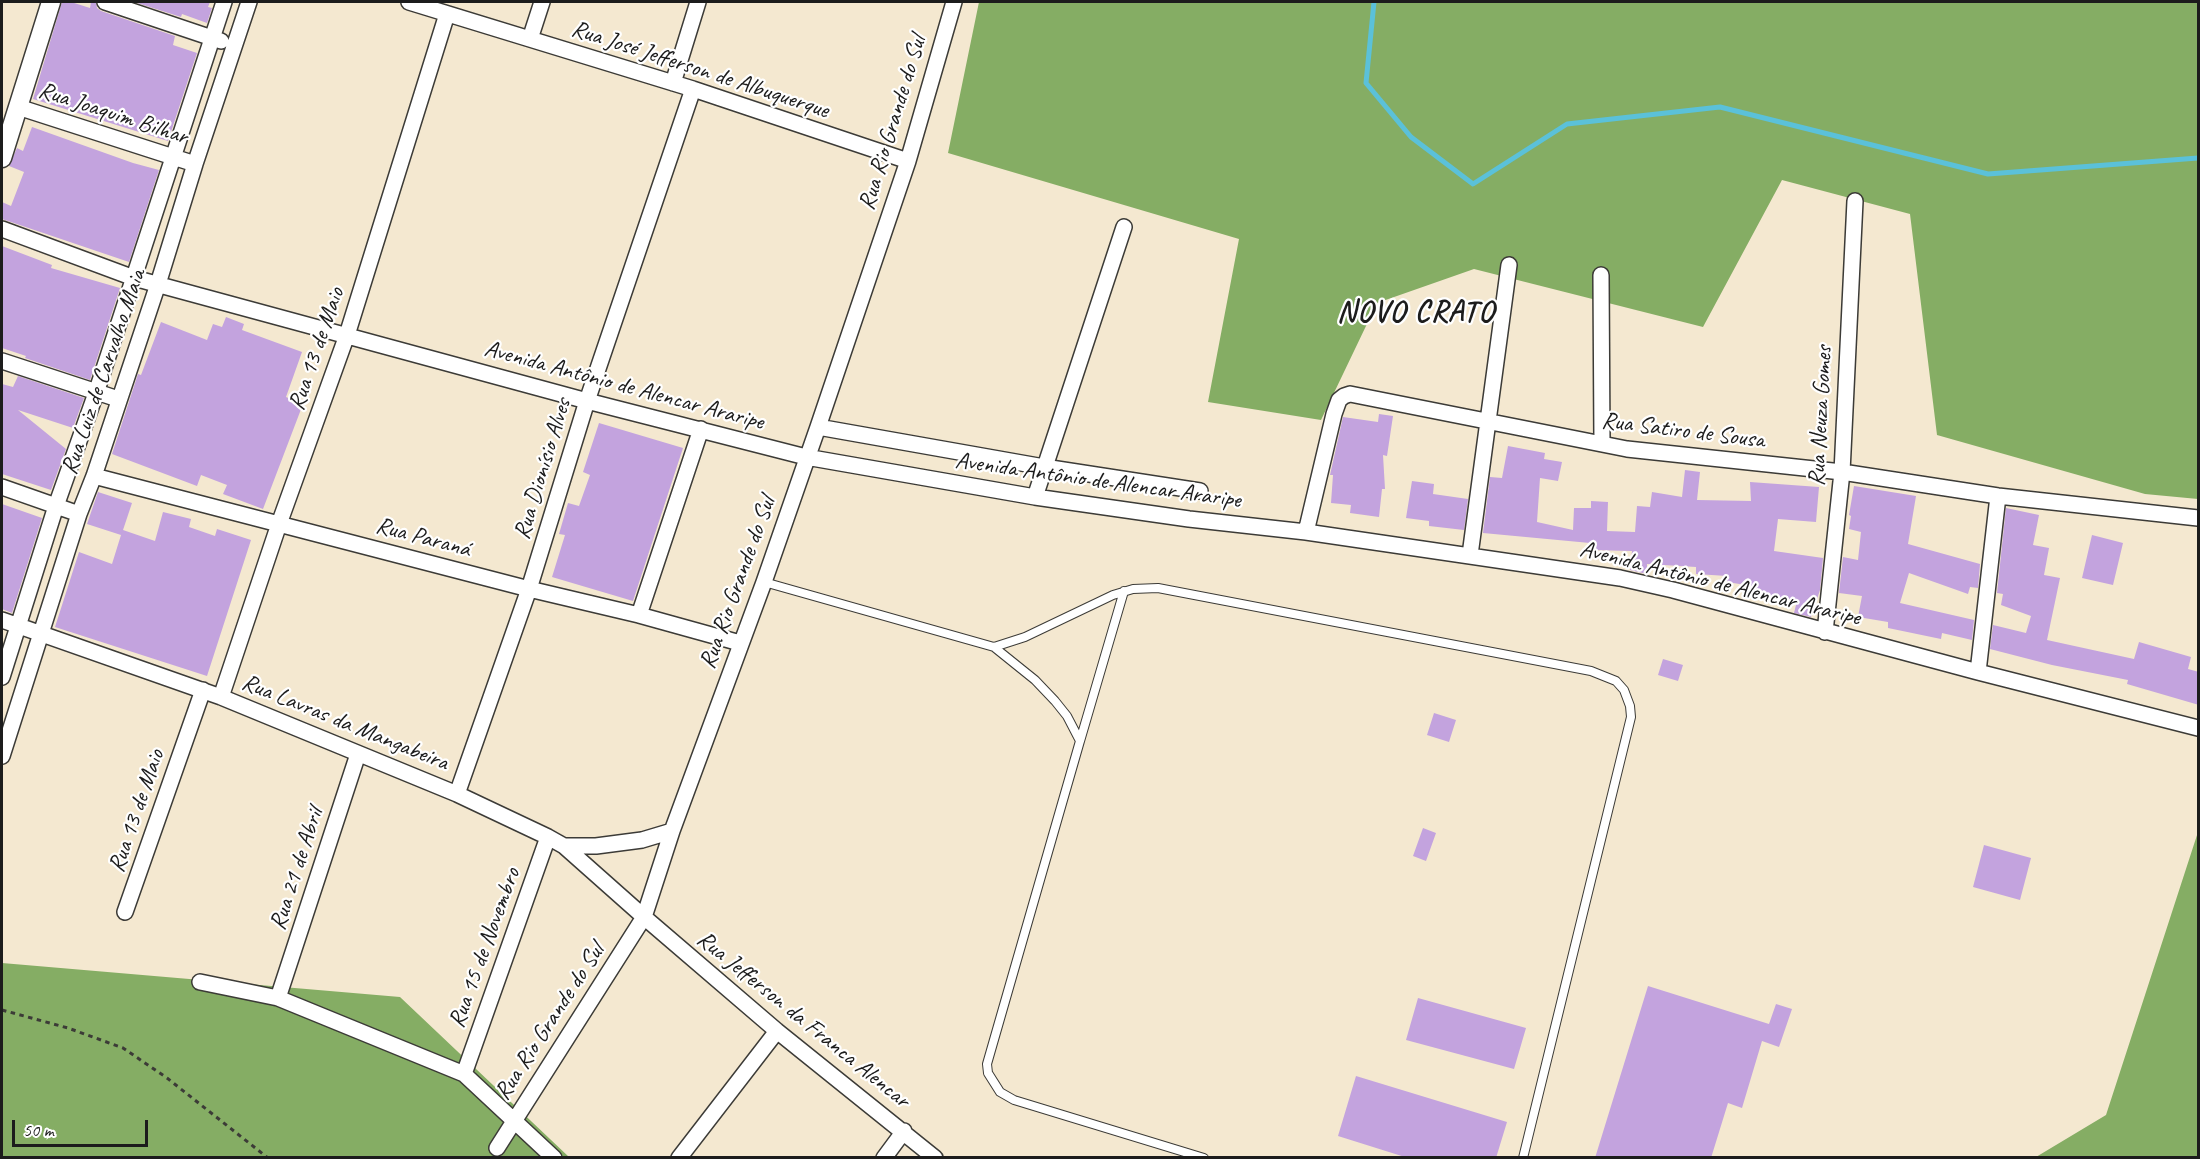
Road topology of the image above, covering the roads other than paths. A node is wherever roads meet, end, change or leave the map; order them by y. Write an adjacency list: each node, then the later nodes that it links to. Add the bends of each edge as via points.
1 (51, 2): 15 (street)
2 (105, 2): 10 (street)
3 (224, 2): 10 (street, Rua Luiz de Carvalho Maia)
4 (249, 2): 12 (street, Rua Luiz de Carvalho Maia)
5 (409, 2): 9 (street, Rua José Jefferson de Albuquerque)
6 (542, 2): 11 (street)
7 (698, 2): 13 (street)
8 (954, 2): 18 (street, Rua Rio Grande do Sul)
9 (447, 14): 11 (street, Rua José Jefferson de Albuquerque); 27 (street, Rua 13 de Maio)
10 (212, 38): 12 (street); 17 (street, Rua Luiz de Carvalho Maia)
11 (530, 39): 13 (street, Rua José Jefferson de Albuquerque)
12 (234, 45): 19 (street, Rua Luiz de Carvalho Maia)
13 (673, 83): 14 (street, Rua José Jefferson de Albuquerque)
14 (693, 89): 18 (street, Rua José Jefferson de Albuquerque); 31 (street, Rua Dionísio Alves)
15 (18, 107): 16 (street); 17 (street, Rua Joaquim Bilhar)
16 (2, 158)
17 (172, 158): 19 (street, Rua Joaquim Bilhar); 25 (street, Rua Luiz de Carvalho Maia)
18 (908, 161): 33 (street, Rua Rio Grande do Sul)
19 (195, 164): 26 (street, Rua Luiz de Carvalho Maia)
20 (1855, 201): 38 (street, Rua Neuza Gomes)
21 (1124, 227): 37 (street)
22 (2, 229): 25 (street, Avenida Antônio de Alencar Araripe)
23 (1509, 265): 32 (street)
24 (1601, 275): 35 (street)
25 (134, 278): 26 (street, Avenida Antônio de Alencar Araripe); 29 (street, Rua Luiz de Carvalho Maia)
26 (158, 284): 27 (street, Avenida Antônio de Alencar Araripe); 30 (street, Rua Luiz de Carvalho Maia)
27 (346, 335): 31 (street, Avenida Antônio de Alencar Araripe); 47 (street, Rua 13 de Maio)
28 (2, 361): 29 (street)
29 (96, 393): 30 (street); 44 (street, Rua Luiz de Carvalho Maia)
30 (118, 399): 39 (street, Rua Luiz de Carvalho Maia)
31 (587, 401): 34 (street, Avenida Antônio de Alencar Araripe); 51 (street, Rua Dionísio Alves)
32 (1489, 422): 35 (street, Rua Satiro de Sousa); 48 (street, Rua Satiro de Sousa, via 1350,394 1339,400); 49 (street)
33 (818, 427): 36 (street, Rua Rio Grande do Sul); 37 (street)
34 (701, 429): 36 (street, Avenida Antônio de Alencar Araripe); 53 (street)
35 (1602, 444): 38 (street, Rua Satiro de Sousa)
36 (806, 457): 42 (street, Avenida Antônio de Alencar Araripe); 50 (street, Rua Rio Grande do Sul)
37 (1044, 467): 41 (street); 42 (street)
38 (1842, 472): 43 (street, Rua Satiro de Sousa); 56 (street, Rua Neuza Gomes)
39 (94, 476): 45 (street, Rua Luiz de Carvalho Maia); 47 (street, Rua Paraná)
40 (2, 487): 44 (street)
41 (1200, 491)
42 (1035, 497): 48 (street, Avenida Antônio de Alencar Araripe)
43 (2006, 497): 46 (street, Rua Satiro de Sousa); 60 (street)
44 (56, 506): 45 (street); 55 (street, Rua Luiz de Carvalho Maia)
45 (79, 514): 57 (street, Rua Luiz de Carvalho Maia)
46 (2199, 518)
47 (279, 524): 51 (street, Rua Paraná); 63 (street, Rua 13 de Maio)
48 (1306, 532): 49 (street, Avenida Antônio de Alencar Araripe)
49 (1470, 555): 56 (street, Avenida Antônio de Alencar Araripe, via 1620,578)
50 (764, 582): 58 (street, Rua Rio Grande do Sul); 59 (lane)
51 (529, 589): 53 (street, Rua Paraná); 68 (street, Rua Dionísio Alves)
52 (1124, 591): 59 (lane, via 1025,638); 65 (lane); 86 (lane, via 1158,588 1591,671 1616,681 1624,690 1630,706 1629,728)
53 (639, 615): 58 (street, Rua Paraná)
54 (2, 620): 55 (street, Rua Lavras da Mangabeira)
55 (17, 626): 57 (street, Rua Lavras da Mangabeira); 61 (street, Rua Luiz de Carvalho Maia)
56 (1825, 632): 60 (street, Avenida Antônio de Alencar Araripe)
57 (40, 634): 62 (street, Rua Lavras da Mangabeira); 67 (street, Rua Luiz de Carvalho Maia)
58 (741, 643): 69 (street, Rua Rio Grande do Sul)
59 (994, 647): 65 (lane, via 1051,696)
60 (1978, 672): 64 (street, Avenida Antônio de Alencar Araripe)
61 (2, 677)
62 (203, 690): 63 (street, Rua Lavras da Mangabeira); 72 (street, Rua 13 de Maio)
63 (221, 697): 66 (street, Rua Lavras da Mangabeira)
64 (2199, 728)
65 (1080, 741): 85 (lane, via 987,1064 988,1073 1000,1092 1014,1100)
66 (358, 754): 68 (street, Rua Lavras da Mangabeira); 75 (street, Rua 21 de Abril)
67 (2, 756)
68 (457, 794): 70 (street, Rua Lavras da Mangabeira)
69 (672, 831): 71 (street, via 623,843); 73 (street, Rua Rio Grande do Sul)
70 (548, 837): 71 (street, Rua Lavras da Mangabeira); 77 (street, Rua 15 de Novembro)
71 (564, 846): 73 (street, Rua Lavras da Mangabeira)
72 (125, 912)
73 (644, 917): 76 (street, Rua Jefferson da Franca Alencar); 78 (street, Rua Rio Grande do Sul)
74 (200, 982): 75 (street)
75 (278, 998): 77 (street)
76 (777, 1030): 79 (street, Rua Jefferson da Franca Alencar); 82 (street)
77 (464, 1074): 78 (street)
78 (514, 1120): 80 (street, Rua Rio Grande do Sul); 81 (street)
79 (904, 1131): 83 (street); 84 (street, Rua Jefferson da Franca Alencar)
80 (497, 1148)
81 (554, 1158)
82 (679, 1158)
83 (884, 1158)
84 (935, 1158)
85 (1204, 1158)
86 (1523, 1158)

